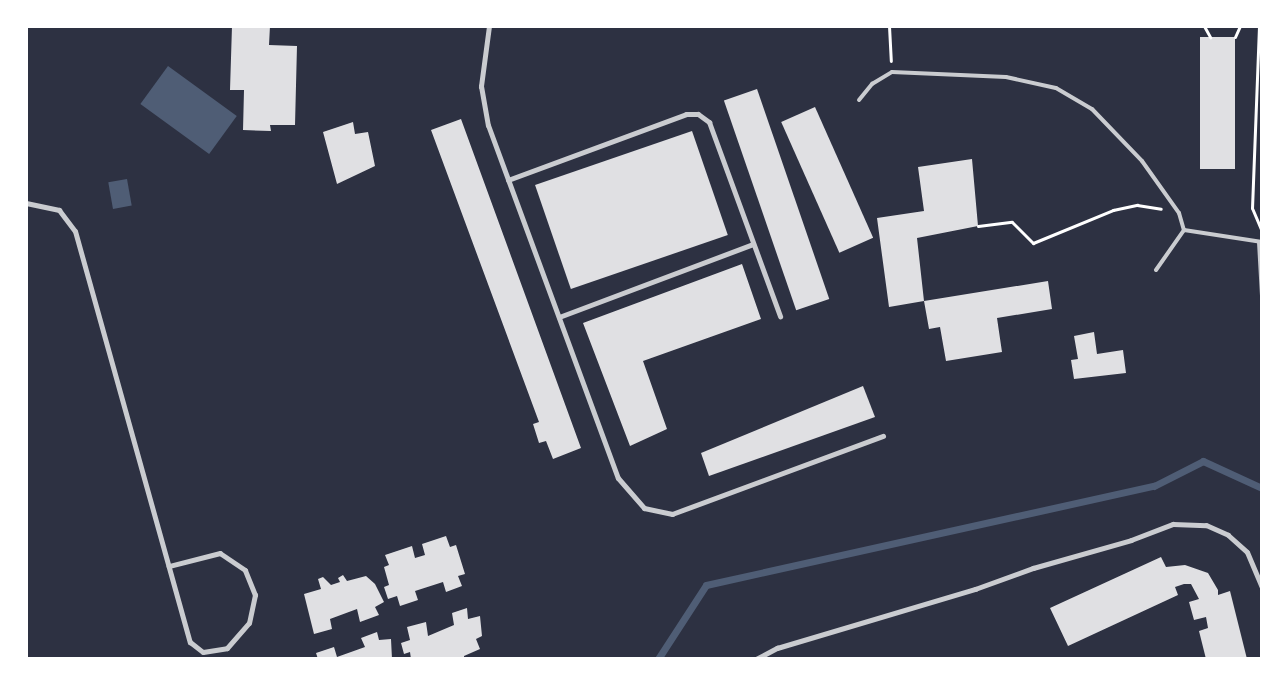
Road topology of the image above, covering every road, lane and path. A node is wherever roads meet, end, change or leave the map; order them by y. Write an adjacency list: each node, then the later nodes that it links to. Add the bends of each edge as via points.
1 (489, 26): 10 (street, via 481,86 488,125)
2 (889, 26): 8 (path)
3 (1204, 26): 6 (path)
4 (1240, 26): 7 (path)
5 (1259, 26): 15 (path, via 1252,208)
6 (1210, 37)
7 (1234, 37)
8 (892, 63)
9 (859, 100): 12 (lane, via 872,84 892,72 1006,77 1056,88 1092,109 1142,161)
10 (508, 180): 17 (street, via 686,114 698,114 709,122); 20 (street)
11 (26, 203): 23 (street, via 59,210 76,231)
12 (1179, 213): 13 (path, via 1137,205 1113,210 1033,243 1012,222); 14 (lane)
13 (978, 226)
14 (1184, 230): 16 (lane); 18 (lane)
15 (1262, 232)
16 (1260, 242): 19 (lane)
17 (753, 244): 20 (street); 21 (street)
18 (1156, 270)
19 (1262, 296)
20 (559, 316): 22 (street, via 618,478 644,508 672,514)
21 (780, 316)
22 (883, 436)
23 (169, 566): 23 (street, via 220,553 245,570 255,595 249,623 227,648 203,652 190,642)
24 (1262, 588): 25 (street, via 1253,563 1233,538 1206,525 1173,524 975,589 777,648)
25 (756, 659)

